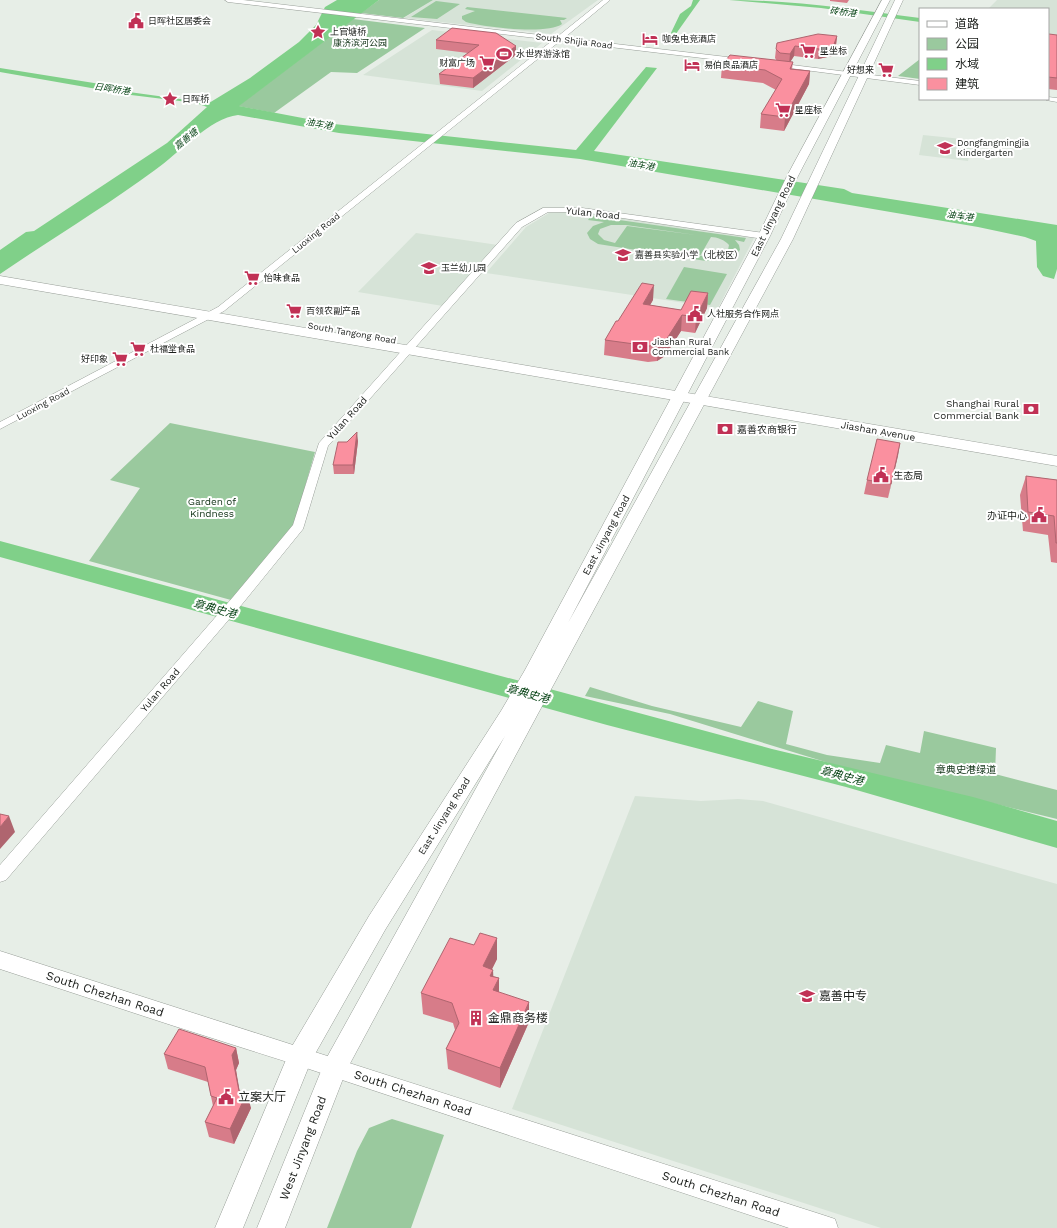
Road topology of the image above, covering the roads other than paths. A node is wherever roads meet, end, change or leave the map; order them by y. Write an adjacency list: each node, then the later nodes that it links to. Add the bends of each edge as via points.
1 (228, 0): 5 (street, South Shijia Road)
2 (607, 0): 5 (street, Luoxing Road)
3 (886, 0): 8 (main road, East Jinyang Road)
4 (899, 0): 9 (main road, East Jinyang Road)
5 (557, 38): 6 (street, South Shijia Road); 13 (street, Luoxing Road)
6 (755, 62)
7 (770, 64): 8 (street)
8 (849, 74): 9 (street); 11 (main road, East Jinyang Road, via 793,175)
9 (864, 76): 10 (street); 16 (main road, East Jinyang Road, via 787,239)
10 (919, 83)
11 (764, 236): 14 (street, Yulan Road, via 582,210 546,210 519,225); 15 (main road, East Jinyang Road)
12 (7, 278): 13 (main road, South Tangong Road)
13 (215, 312): 14 (main road, South Tangong Road); 17 (street, Luoxing Road)
14 (411, 347): 15 (main road, South Tangong Road); 22 (street, Yulan Road, via 323,445 299,526)
15 (683, 392): 16 (main road, South Tangong Road); 20 (main road, East Jinyang Road)
16 (702, 395): 18 (main road, Jiashan Avenue); 19 (main road, Jiashan Avenue); 20 (main road, East Jinyang Road)
17 (0, 426)
18 (1057, 449)
19 (1057, 461)
20 (541, 673): 21 (main road, East Jinyang Road)
21 (517, 716): 24 (main road, East Jinyang Road, via 376,924); 25 (main road, East Jinyang Road)
22 (0, 876)
23 (0, 960): 24 (street, South Chezhan Road)
24 (300, 1056): 25 (street, South Chezhan Road); 26 (main road)
25 (335, 1067): 27 (main road, West Jinyang Road); 28 (street, South Chezhan Road)
26 (229, 1228)
27 (272, 1228)
28 (826, 1228)

